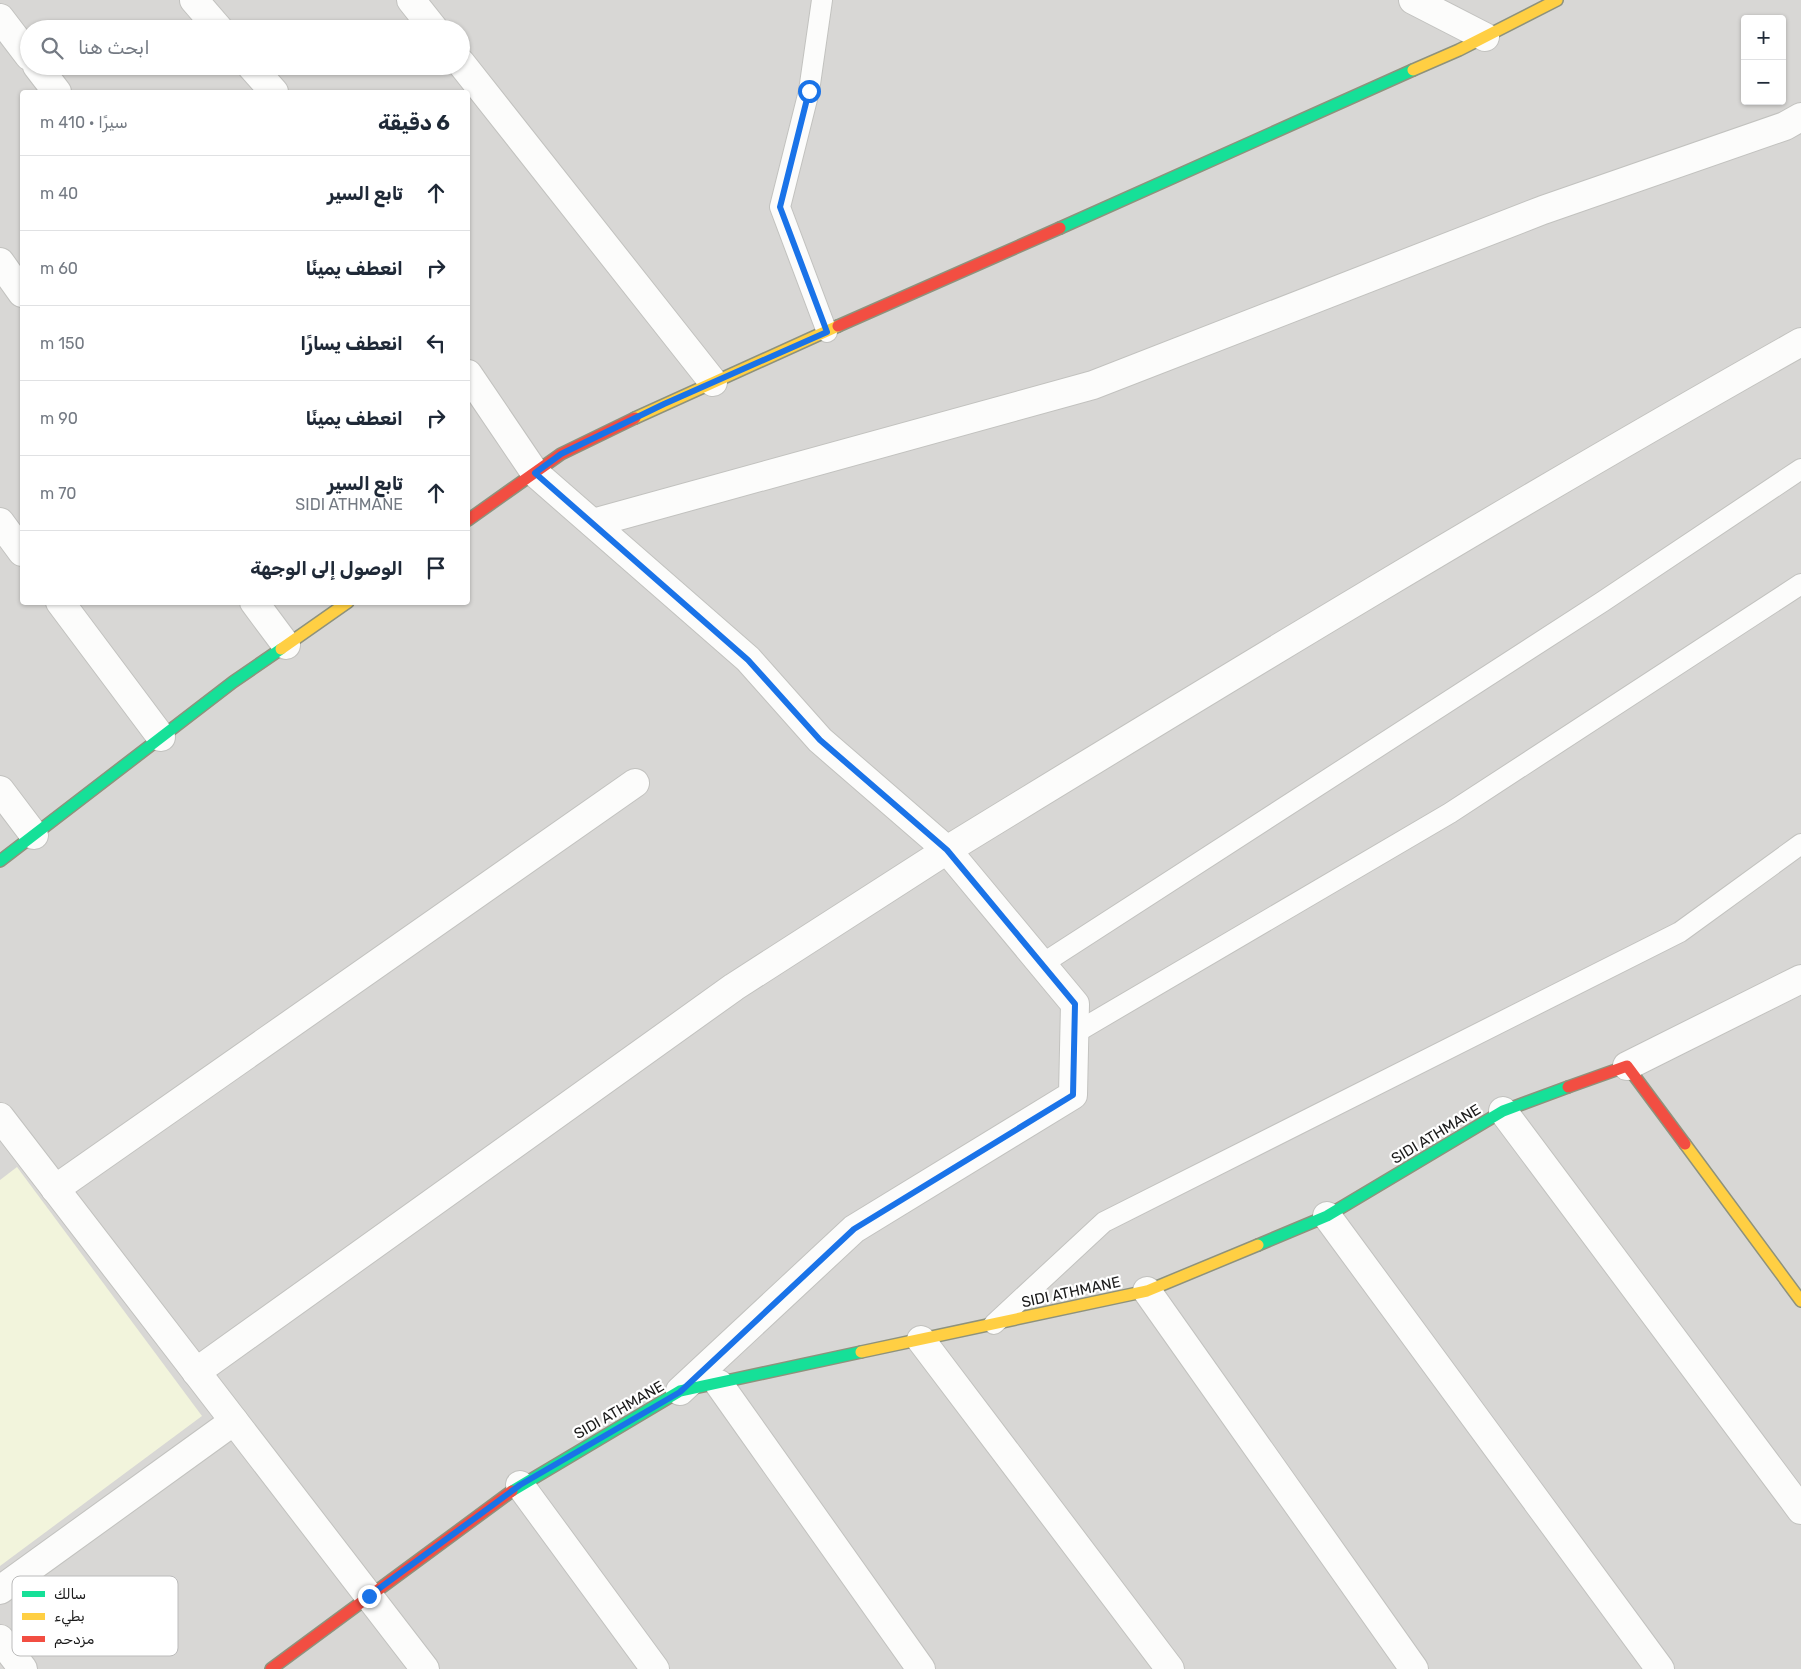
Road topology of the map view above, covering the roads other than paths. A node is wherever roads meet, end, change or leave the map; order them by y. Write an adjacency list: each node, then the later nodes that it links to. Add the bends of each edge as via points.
1 (194, 0): 7 (street)
2 (411, 0): 8 (street)
3 (822, 0): 19 (lane, via 809,91 780,207)
4 (1413, 0): 9 (street)
5 (1557, 0): 9 (street)
6 (0, 18): 10 (street)
7 (211, 20)
8 (427, 20)
9 (1484, 37): 19 (street)
10 (20, 44)
11 (470, 74): 22 (street)
12 (44, 75): 14 (street)
13 (259, 75): 15 (street)
14 (55, 90)
15 (272, 90)
16 (1801, 117): 27 (street, via 1785,126 1543,210 1093,385)
17 (0, 262): 18 (street)
18 (20, 289)
19 (827, 332): 22 (street)
20 (1801, 342): 39 (street, via 1629,439 1280,646)
21 (470, 377): 24 (street)
22 (713, 382): 24 (street, via 561,454)
23 (1801, 469): 41 (lane, via 1602,602)
24 (535, 473): 25 (street); 27 (street)
25 (470, 519)
26 (0, 522): 28 (street)
27 (593, 523): 39 (street, via 748,660 820,740)
28 (20, 549)
29 (1801, 584): 43 (lane, via 1450,813)
30 (62, 605): 34 (street)
31 (256, 605): 33 (street)
32 (344, 605): 33 (street)
33 (286, 645): 34 (street)
34 (161, 737): 37 (street)
35 (635, 782): 47 (street)
36 (0, 790): 37 (street)
37 (34, 835): 40 (street)
38 (1801, 844): 51 (lane, via 1680,932 1104,1222)
39 (947, 850): 41 (street); 53 (street, via 734,987)
40 (0, 861)
41 (1042, 964): 43 (street, via 1075,1004)
42 (1801, 979): 44 (street)
43 (1075, 1033): 55 (street, via 1073,1095 854,1229)
44 (1627, 1066): 45 (street, SIDI ATHMANE); 50 (street)
45 (1503, 1111): 48 (street, SIDI ATHMANE); 58 (street)
46 (0, 1117): 47 (street)
47 (55, 1189): 53 (street)
48 (1326, 1216): 49 (street, SIDI ATHMANE); 73 (street)
49 (1147, 1291): 51 (street, SIDI ATHMANE); 72 (street)
50 (1801, 1301)
51 (994, 1324): 52 (street, SIDI ATHMANE)
52 (921, 1340): 54 (street, SIDI ATHMANE); 71 (street)
53 (196, 1372): 56 (street)
54 (719, 1384): 55 (street, SIDI ATHMANE); 70 (street)
55 (680, 1392): 57 (street, SIDI ATHMANE)
56 (234, 1421): 59 (street); 62 (street)
57 (520, 1485): 62 (street, SIDI ATHMANE); 69 (street)
58 (1801, 1510)
59 (19, 1576)
60 (12, 1581): 61 (street)
61 (0, 1590)
62 (369, 1596): 67 (street, SIDI ATHMANE); 68 (street)
63 (0, 1639): 64 (street)
64 (12, 1655)
65 (13, 1656): 66 (street)
66 (23, 1669)
67 (271, 1669)
68 (425, 1669)
69 (655, 1669)
70 (921, 1669)
71 (1170, 1669)
72 (1414, 1669)
73 (1660, 1669)

